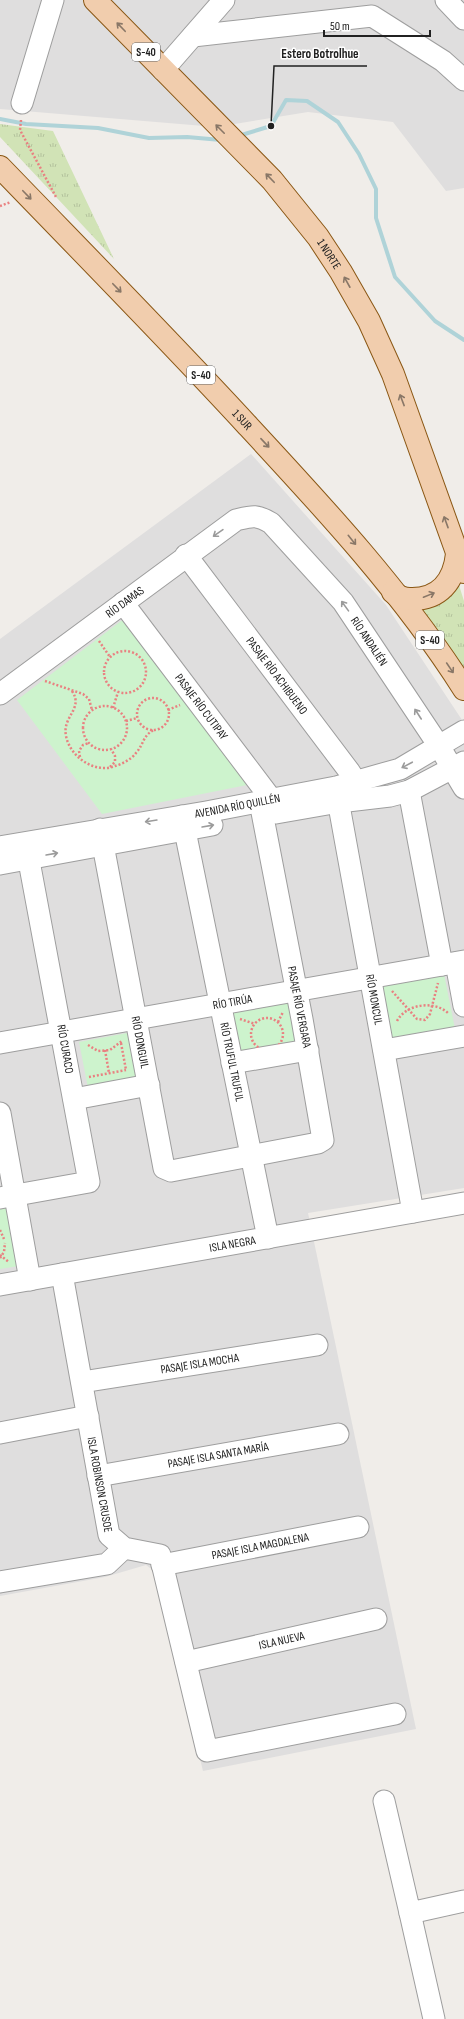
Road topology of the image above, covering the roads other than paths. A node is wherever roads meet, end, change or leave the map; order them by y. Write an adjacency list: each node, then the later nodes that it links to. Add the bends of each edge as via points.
1 (53, 0): 9 (street)
2 (95, 0): 7 (main road, 1 NORTE / S-40, one-way to 2)
3 (224, 0): 6 (street)
4 (446, 0): 5 (street)
5 (464, 19)
6 (193, 36): 7 (street); 8 (street, via 372,16 443,61)
7 (163, 70): 13 (main road, 1 NORTE / S-40, one-way to 7, via 393,374 369,322 341,272 318,237 272,180)
8 (464, 80)
9 (22, 103)
10 (0, 167): 14 (main road, 1 SUR / S-40, one-way to 14, via 202,376 333,517)
11 (252, 515): 12 (street, RÍO DAMAS, one-way to 12, via 236,520); 19 (street, RÍO ANDALIÉN, one-way to 11, via 343,602 271,523 262,517)
12 (186, 555): 15 (street, RÍO DAMAS); 22 (street, PASAJE RÍO ACHIBUENO)
13 (461, 563): 14 (main road, one-way to 13, via 397,596 411,599 435,594)
14 (393, 592): 16 (main road, 1 SUR / S-40, one-way to 16, via 438,650)
15 (123, 603): 17 (street, RÍO DAMAS); 25 (street, PASAJE RÍO CUTIPAY)
16 (464, 689)
17 (0, 694)
18 (464, 731): 19 (street, AVENIDA RÍO QUILLÉN)
19 (439, 746): 20 (street, RÍO ANDALIÉN); 22 (street, AVENIDA RÍO QUILLÉN, one-way to 22)
20 (458, 765): 21 (street, RÍO ANDALIÉN); 23 (street, AVENIDA RÍO QUILLÉN)
21 (464, 788)
22 (359, 791): 23 (street, AVENIDA RÍO QUILLÉN); 24 (street, AVENIDA RÍO QUILLÉN)
23 (409, 791): 31 (street)
24 (337, 794): 25 (street, AVENIDA RÍO QUILLÉN); 32 (street, RÍO MONCUL)
25 (267, 808): 26 (street, AVENIDA RÍO QUILLÉN); 33 (street, PASAJE RÍO VERGARA)
26 (183, 823): 27 (street, AVENIDA RÍO QUILLÉN); 34 (street, RÍO TRUFUL TRUFUL)
27 (102, 837): 29 (street, AVENIDA RÍO QUILLÉN); 36 (street, RÍO DONGUIL)
28 (0, 847): 29 (street, AVENIDA RÍO QUILLÉN)
29 (27, 850): 30 (street, AVENIDA RÍO QUILLÉN); 37 (street, RÍO CURACO)
30 (0, 864)
31 (454, 963): 32 (street, RÍO TIRÚA); 35 (street)
32 (375, 977): 33 (street, RÍO TIRÚA); 39 (street, RÍO MONCUL)
33 (297, 991): 34 (street, RÍO TIRÚA); 41 (street, PASAJE RÍO VERGARA)
34 (220, 1004): 36 (street, RÍO TIRÚA); 42 (street, RÍO TRUFUL TRUFUL)
35 (459, 1012)
36 (136, 1019): 37 (street, RÍO TIRÚA); 43 (street, RÍO DONGUIL)
37 (62, 1032): 40 (street, RÍO TIRÚA); 44 (street, RÍO CURACO)
38 (464, 1036): 39 (street)
39 (382, 1041): 49 (street, RÍO MONCUL)
40 (0, 1043)
41 (308, 1050): 42 (street); 46 (street, PASAJE RÍO VERGARA, via 323,1140)
42 (232, 1063): 46 (street, RÍO TRUFUL TRUFUL)
43 (135, 1081): 44 (street); 46 (street, RÍO DONGUIL, via 164,1168 171,1171)
44 (72, 1090): 47 (street, RÍO CURACO, via 89,1182)
45 (1, 1119): 47 (street)
46 (251, 1157): 50 (street, RÍO TRUFUL TRUFUL)
47 (7, 1196): 52 (street)
48 (464, 1204): 49 (street, ISLA NEGRA)
49 (413, 1212): 50 (street, ISLA NEGRA)
50 (268, 1238): 51 (street, ISLA NEGRA)
51 (62, 1274): 52 (street, ISLA NEGRA); 55 (street, ISLA ROBINSON CRUSOE)
52 (30, 1280): 53 (street, ISLA NEGRA)
53 (0, 1285)
54 (317, 1345): 55 (street, PASAJE ISLA MOCHA)
55 (82, 1382): 56 (street, ISLA ROBINSON CRUSOE)
56 (88, 1416): 57 (street); 59 (street, ISLA ROBINSON CRUSOE)
57 (0, 1433)
58 (338, 1434): 59 (street, PASAJE ISLA SANTA MARÍA)
59 (98, 1476): 61 (street, ISLA ROBINSON CRUSOE, via 109,1535)
60 (358, 1527): 62 (street, PASAJE ISLA MAGDALENA)
61 (124, 1548): 62 (street, via 160,1555); 63 (street, via 107,1564)
62 (162, 1565): 65 (street)
63 (0, 1582)
64 (376, 1619): 65 (street, ISLA NUEVA)
65 (186, 1662): 66 (street, via 207,1751)
66 (395, 1714)
67 (384, 1801): 69 (street)
68 (464, 1900): 69 (street)
69 (410, 1913): 70 (street)
70 (434, 2019)

